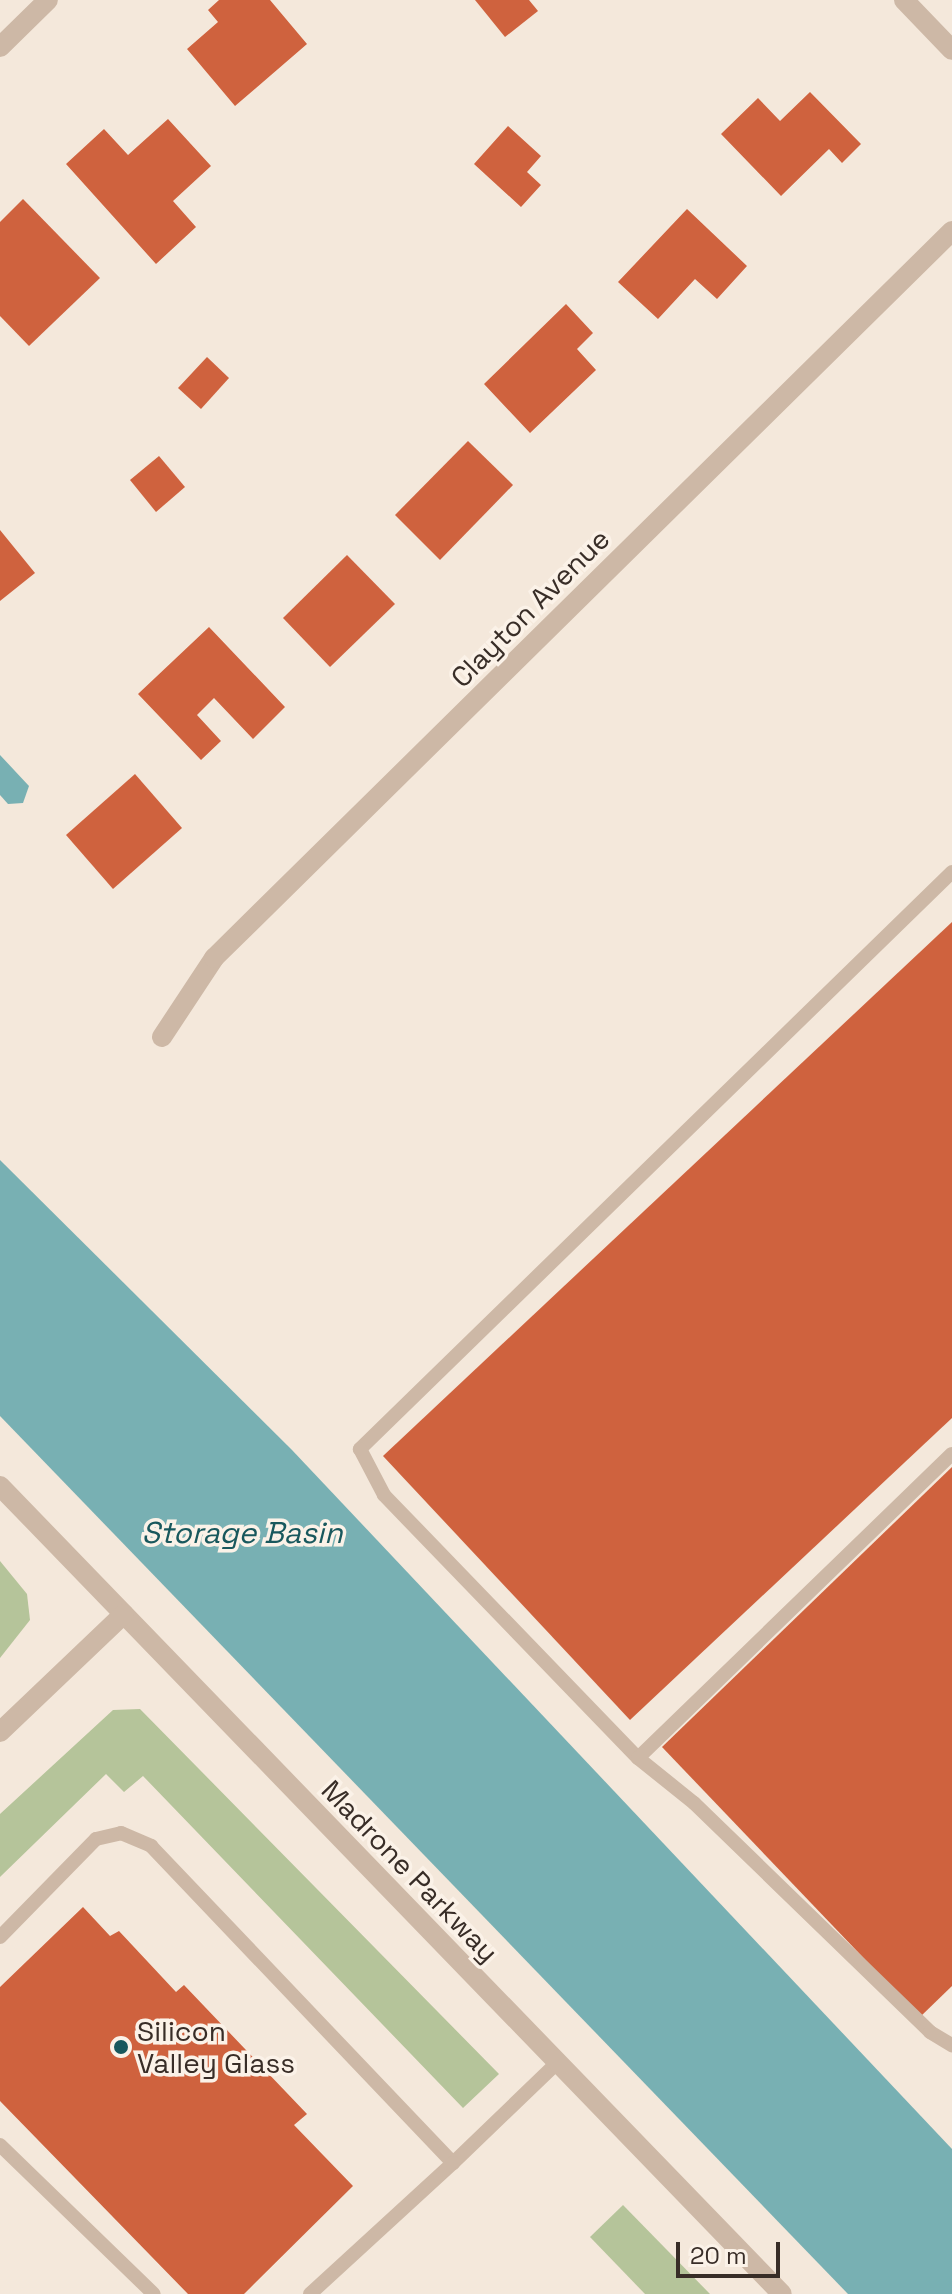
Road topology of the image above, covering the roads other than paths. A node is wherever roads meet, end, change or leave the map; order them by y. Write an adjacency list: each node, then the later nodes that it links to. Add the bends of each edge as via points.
1 (48, 0): 3 (street)
2 (904, 0): 4 (street)
3 (0, 47)
4 (952, 50)
5 (952, 231): 7 (street, Clayton Avenue, via 214,958)
6 (952, 872): 12 (lane, via 360,1449 384,1495)
7 (162, 1037)
8 (952, 1454): 12 (lane)
9 (0, 1486): 10 (street, Madrone Parkway)
10 (124, 1614): 11 (street); 15 (street, Madrone Parkway)
11 (0, 1732)
12 (638, 1758): 14 (lane, via 694,1803 930,2032)
13 (0, 1937): 17 (lane, via 96,1839 121,1833 151,1846)
14 (952, 2045)
15 (557, 2063): 17 (lane); 20 (street, Madrone Parkway)
16 (0, 2145): 18 (lane)
17 (453, 2163): 19 (lane)
18 (154, 2294)
19 (310, 2294)
20 (782, 2294)

